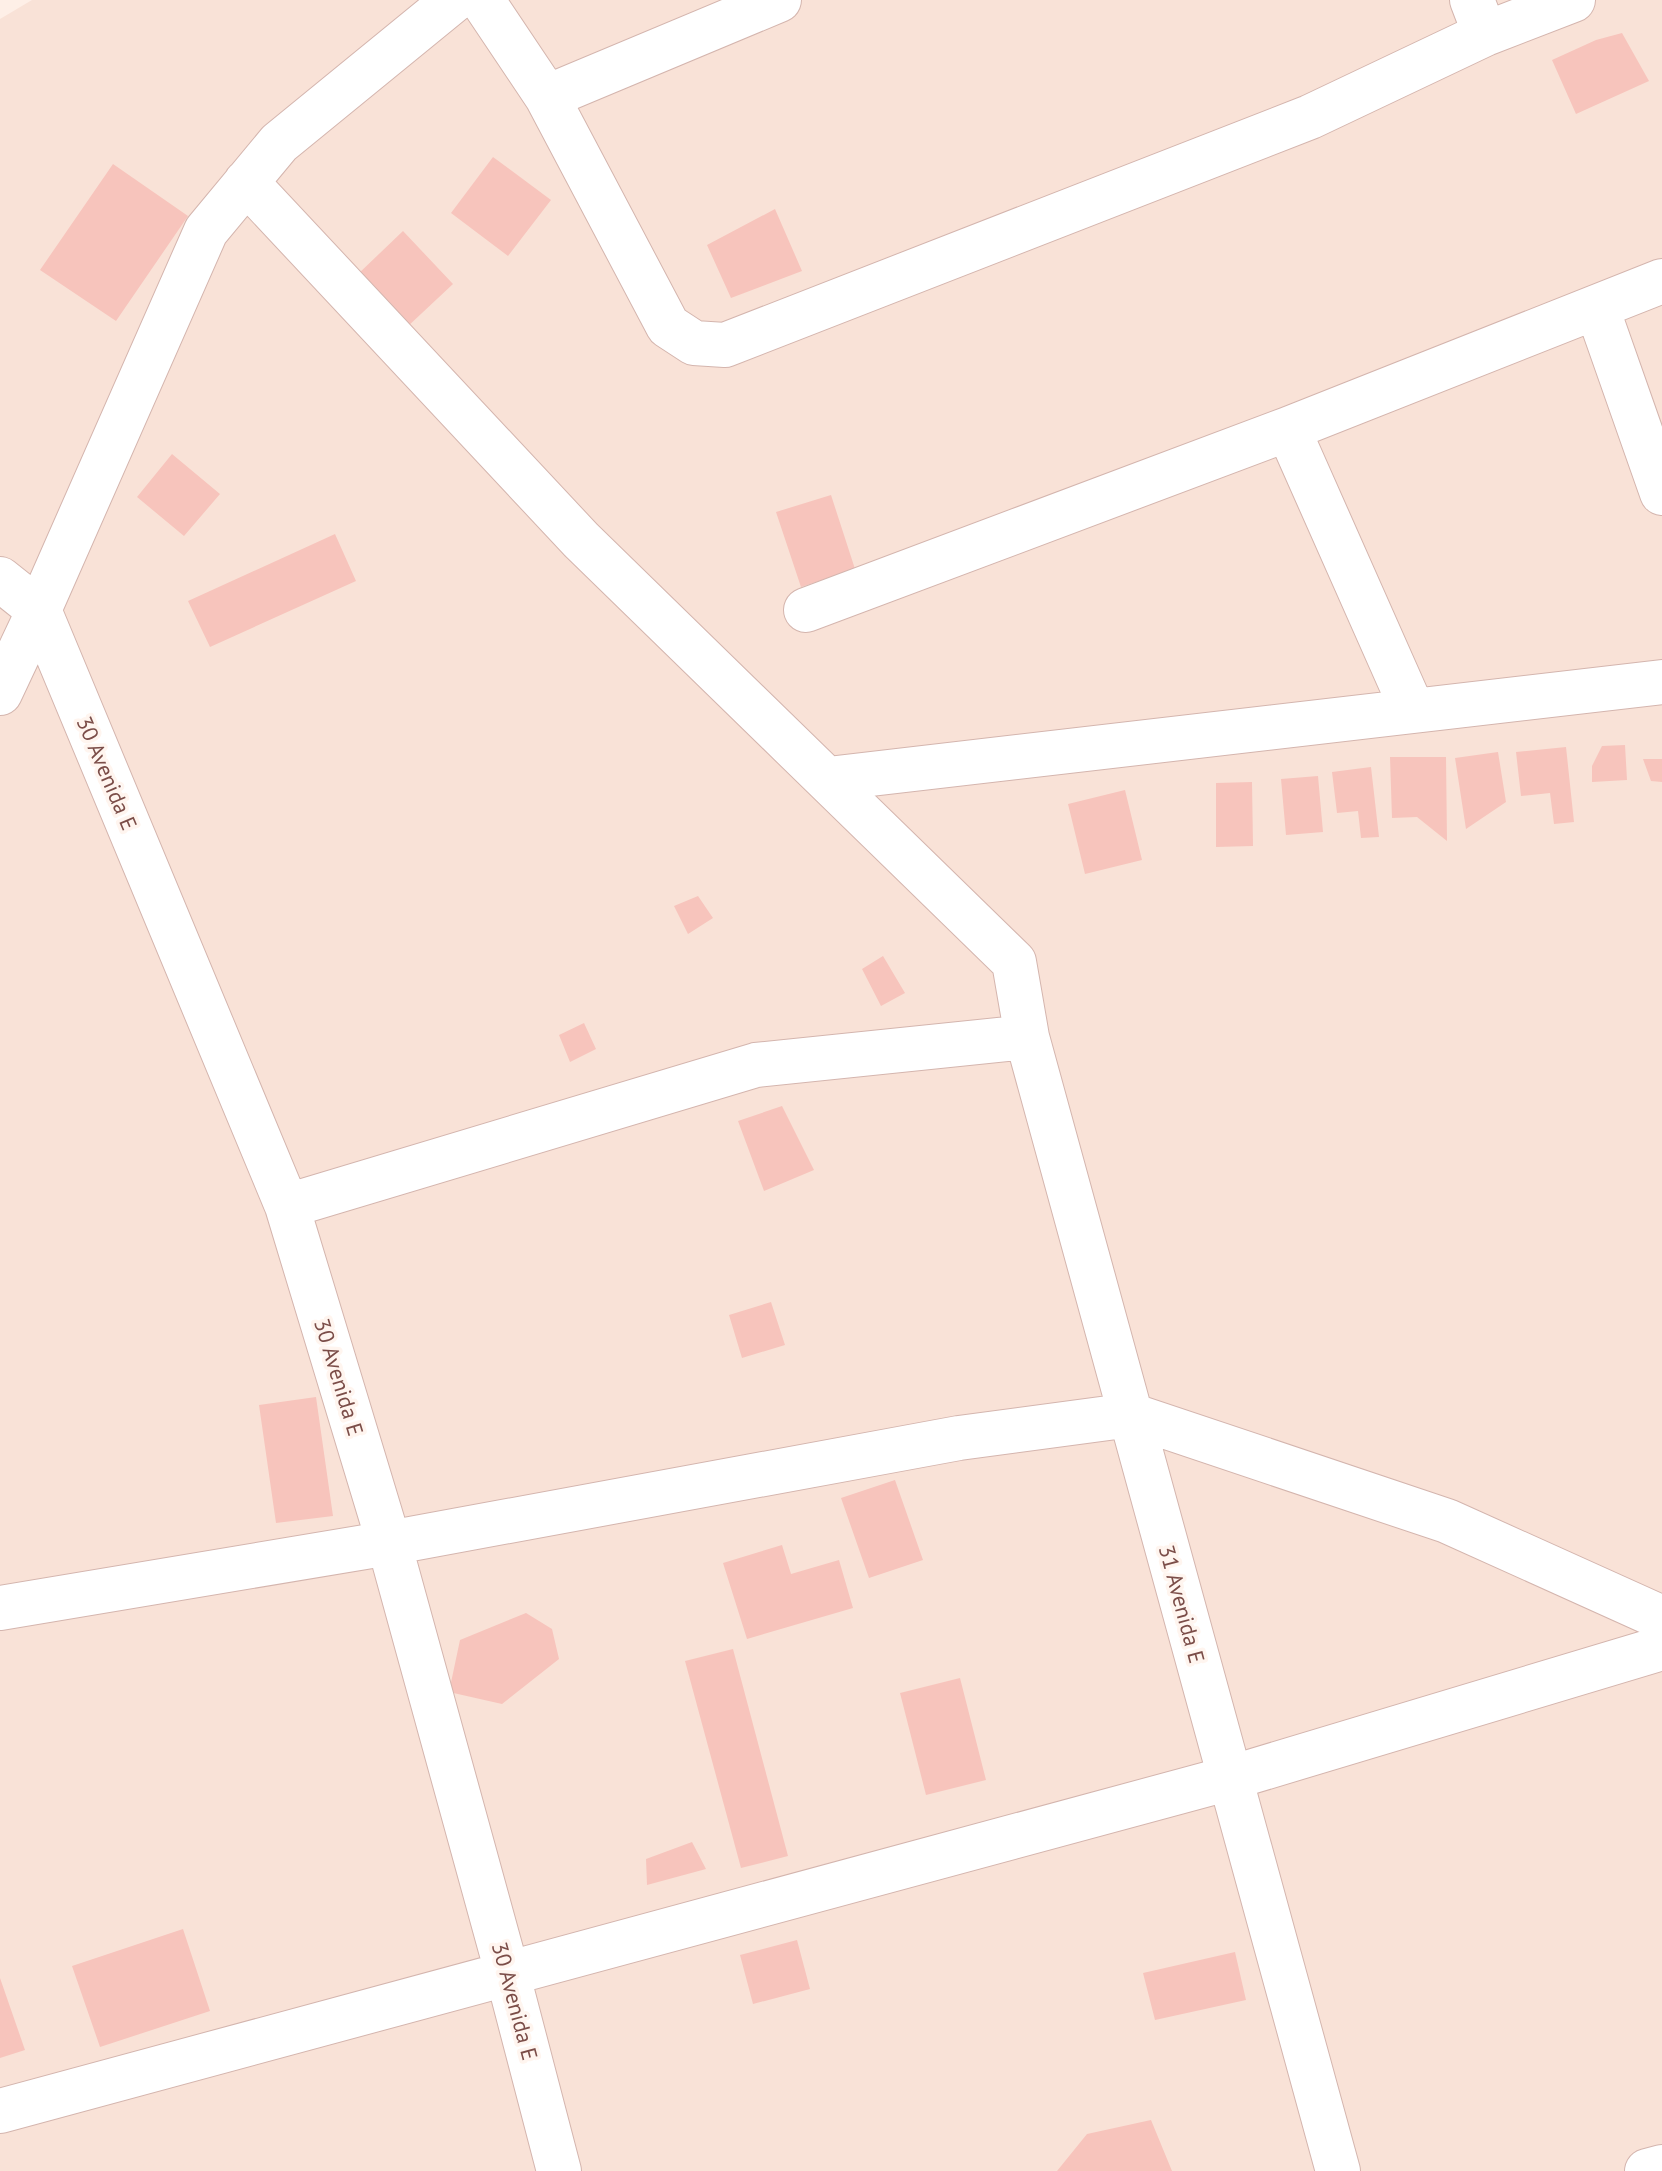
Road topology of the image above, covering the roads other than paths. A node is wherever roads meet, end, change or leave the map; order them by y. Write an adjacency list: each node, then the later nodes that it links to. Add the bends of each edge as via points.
1 (454, 0): 7 (street, via 279,143)
2 (482, 0): 6 (street)
3 (779, 0): 6 (street)
4 (1573, 0): 5 (street)
5 (1478, 17): 6 (street, via 1310,117 725,345 694,343 668,326)
6 (547, 97)
7 (246, 182): 13 (street, via 206,231); 18 (street, 31 Avenida E, via 581,540)
8 (1662, 281): 9 (street)
9 (1597, 308): 10 (street); 11 (street)
10 (1288, 429): 14 (street); 17 (street)
11 (1662, 493)
12 (0, 579): 13 (street)
13 (39, 610): 16 (street); 20 (street, 30 Avenida E)
14 (806, 610)
15 (1662, 682): 17 (street)
16 (0, 693)
17 (1413, 711): 18 (street)
18 (828, 779): 19 (street, 31 Avenida E, via 1014,962)
19 (1027, 1037): 20 (street, via 756,1065); 21 (street, 31 Avenida E)
20 (287, 1206): 22 (street, 30 Avenida E)
21 (1131, 1415): 22 (street, via 959,1438); 24 (street, via 1447,1521); 26 (street, 31 Avenida E)
22 (389, 1543): 23 (street); 27 (street, 30 Avenida E)
23 (0, 1608)
24 (1662, 1618)
25 (1662, 1648): 26 (street)
26 (1230, 1778): 27 (street); 31 (street, 31 Avenida E)
27 (507, 1972): 28 (street); 30 (street, 30 Avenida E)
28 (0, 2111)
29 (1662, 2167): 32 (street)
30 (559, 2171)
31 (1338, 2171)
32 (1647, 2171)

